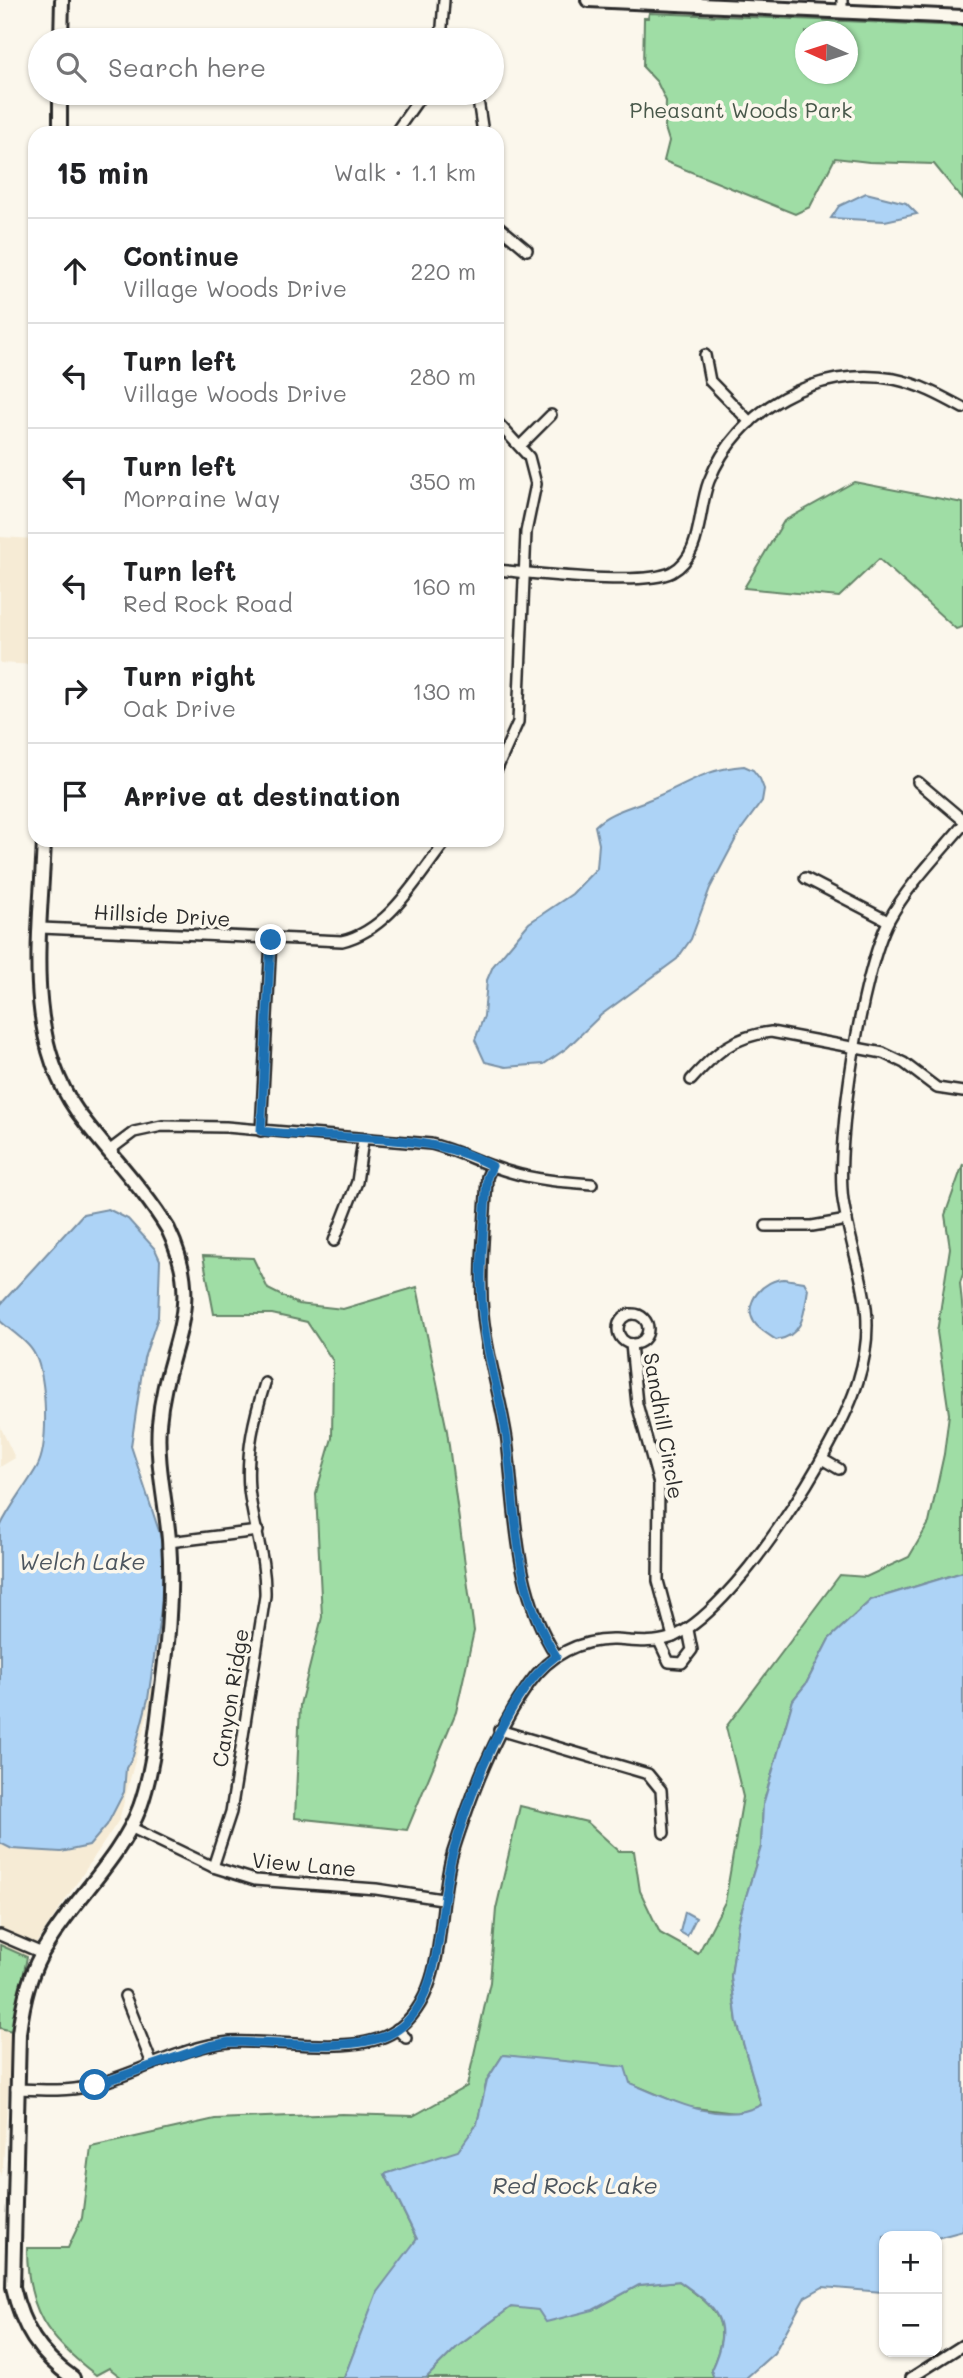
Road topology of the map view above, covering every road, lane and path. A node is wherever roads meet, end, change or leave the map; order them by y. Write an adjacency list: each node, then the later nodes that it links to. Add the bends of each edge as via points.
1 (62, 0): 7 (street)
2 (444, 0): 8 (street)
3 (588, 0): 4 (street)
4 (633, 1): 5 (street)
5 (842, 6): 6 (street)
6 (963, 16)
7 (61, 28)
8 (442, 28)
9 (60, 105): 12 (street)
10 (415, 105): 13 (street)
11 (479, 105): 14 (street)
12 (60, 126)
13 (400, 126)
14 (482, 126)
15 (504, 231): 16 (street)
16 (527, 250)
17 (705, 355): 20 (street, via 710,381)
18 (963, 408): 20 (street, via 894,379 850,377 799,389)
19 (551, 415): 22 (street)
20 (750, 422): 24 (street, via 721,457 701,506 690,556 674,571 635,578)
21 (504, 428): 22 (street)
22 (522, 445): 24 (street, via 535,470 536,484)
23 (504, 571): 24 (street)
24 (523, 572): 25 (street, via 518,722)
25 (504, 753)
26 (918, 782): 27 (street)
27 (963, 822): 31 (street)
28 (44, 847): 32 (street)
29 (441, 847): 33 (street, Hillside Drive, via 386,917 363,934 327,942)
30 (804, 878): 31 (street)
31 (888, 922): 34 (street, via 874,956)
32 (41, 928): 33 (street, Hillside Drive); 39 (street, via 40,1013 48,1054 66,1093)
33 (271, 940): 37 (street)
34 (856, 1049): 35 (street, via 785,1033 755,1034 726,1045); 36 (street, via 893,1057 937,1088); 42 (street, via 841,1179)
35 (691, 1080)
36 (963, 1092)
37 (261, 1131): 38 (street); 39 (street, via 151,1126)
38 (363, 1140): 40 (street, via 431,1144 459,1150); 44 (street, via 357,1182)
39 (110, 1150): 50 (street, via 163,1220 183,1266 183,1327 159,1427)
40 (492, 1166): 41 (street, via 530,1178); 54 (street, via 487,1177 481,1272 483,1318 503,1417 525,1589)
41 (592, 1184)
42 (847, 1220): 43 (street); 47 (street, via 866,1294 866,1351 850,1407)
43 (765, 1226)
44 (334, 1241)
45 (631, 1344): 52 (street, Sandhill Circle, via 637,1404 659,1484 658,1581)
46 (265, 1383): 49 (street, Canyon Ridge, via 254,1418 248,1465)
47 (822, 1459): 48 (street); 51 (street, via 766,1545)
48 (839, 1469)
49 (258, 1531): 50 (street); 58 (street, Canyon Ridge, via 264,1604 231,1812)
50 (169, 1542): 56 (street, via 171,1608 160,1702 146,1790)
51 (688, 1630): 52 (street); 53 (street, via 692,1650 682,1663 669,1662)
52 (673, 1637): 53 (street)
53 (659, 1641): 54 (street, via 597,1640)
54 (556, 1656): 55 (street, via 534,1676)
55 (499, 1730): 57 (street, via 648,1774 661,1790); 59 (street, via 452,1856)
56 (130, 1827): 58 (street, View Lane); 61 (street)
57 (664, 1833)
58 (214, 1867): 59 (street, View Lane, via 255,1880)
59 (442, 1899): 63 (street, via 430,1981 415,2011)
60 (0, 1935): 61 (street)
61 (42, 1954): 66 (street, via 21,2013)
62 (125, 1996): 65 (street)
63 (397, 2029): 64 (street); 65 (street, via 378,2039 349,2043 229,2042)
64 (406, 2038)
65 (152, 2064): 66 (street, via 78,2088)
66 (16, 2089): 68 (street, via 13,2287 32,2339)
67 (963, 2345): 69 (street)
68 (73, 2378)
69 (911, 2378)

